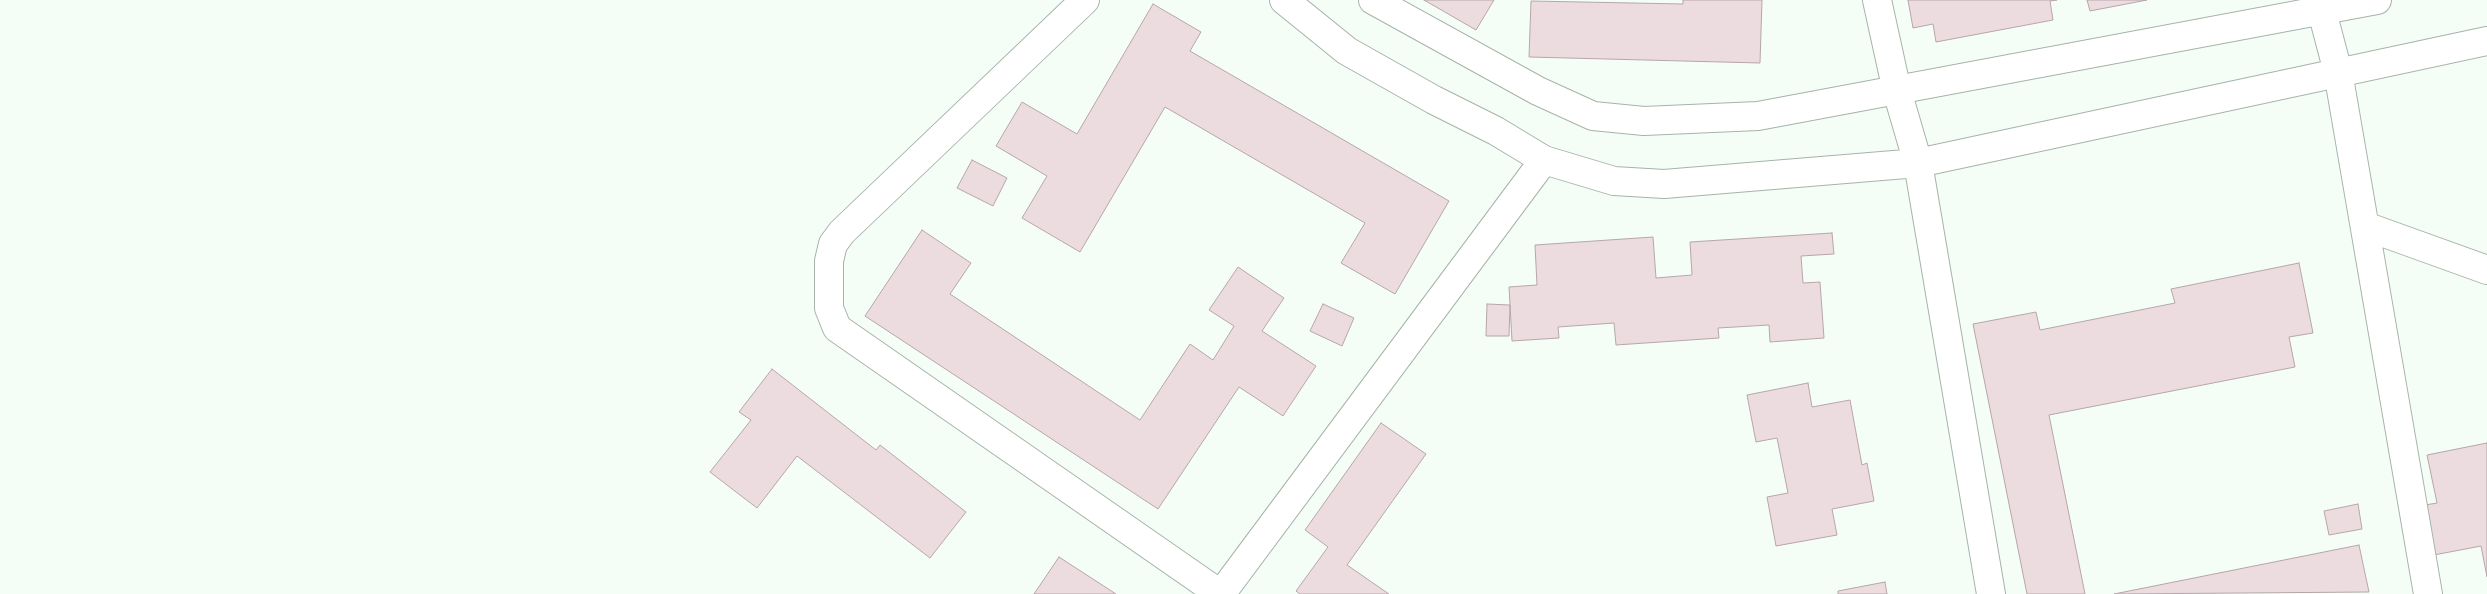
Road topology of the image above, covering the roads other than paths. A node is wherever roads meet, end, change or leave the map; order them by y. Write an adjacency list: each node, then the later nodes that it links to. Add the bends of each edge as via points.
1 (1085, 0): 14 (street, via 842,232 833,244 829,261 829,308 837,328)
2 (1284, 0): 10 (street, via 1346,51)
3 (1373, 0): 9 (street, via 1538,91 1593,116 1644,121 1758,116)
4 (1877, 0): 9 (street)
5 (2378, 0): 6 (street)
6 (2320, 5): 8 (street); 9 (street)
7 (2487, 41): 8 (street)
8 (2338, 72): 11 (street); 12 (street)
9 (1898, 90): 11 (street)
10 (1544, 160): 11 (street, via 1614,181 1664,184); 14 (street)
11 (1918, 162): 15 (street)
12 (2365, 226): 13 (street); 16 (street)
13 (2487, 270)
14 (1221, 594)
15 (1992, 594)
16 (2428, 594)

